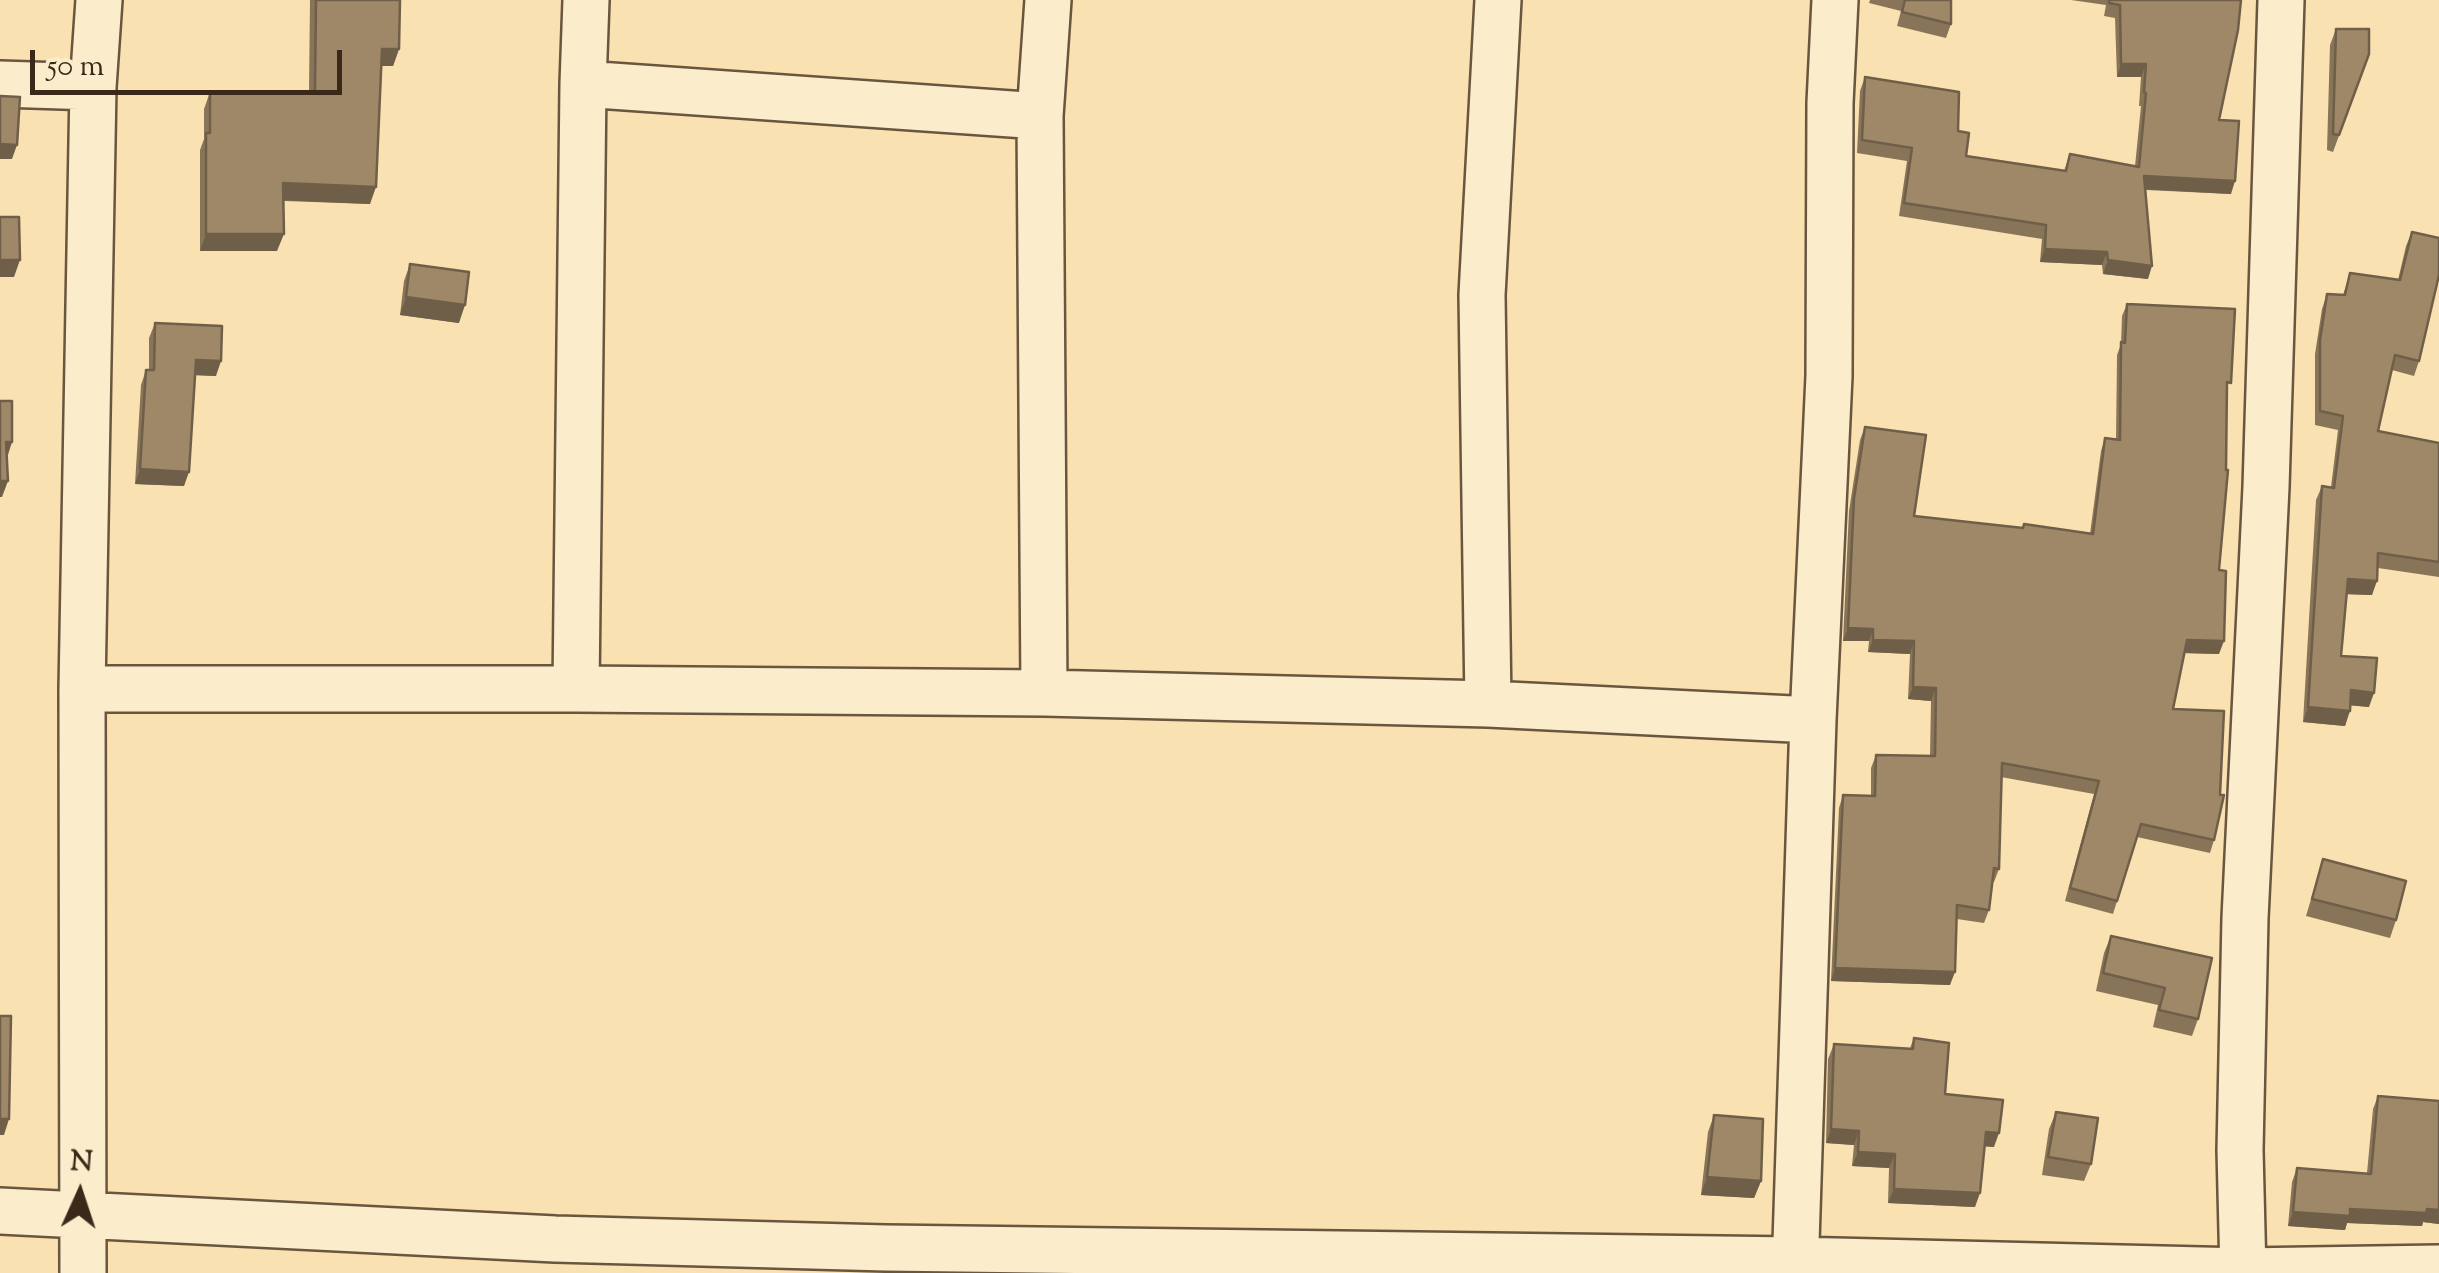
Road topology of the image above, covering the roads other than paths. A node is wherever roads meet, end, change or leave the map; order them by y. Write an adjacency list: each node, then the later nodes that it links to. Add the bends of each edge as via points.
1 (99, 0): 9 (street)
2 (586, 0): 8 (street)
3 (1048, 0): 10 (street)
4 (1498, 0): 14 (street, via 1482,295)
5 (1835, 0): 15 (street, via 1829,376)
6 (2281, 0): 23 (street, via 2245,918)
7 (0, 84): 9 (street)
8 (583, 84): 10 (street); 12 (street)
9 (93, 87): 11 (street)
10 (1040, 116): 13 (street)
11 (82, 688): 12 (street); 17 (street)
12 (576, 689): 13 (street)
13 (1044, 693): 14 (street)
14 (1488, 704): 15 (street)
15 (1813, 720): 21 (street)
16 (0, 1211): 17 (street)
17 (82, 1215): 18 (street); 24 (street)
18 (556, 1256): 19 (street)
19 (890, 1260): 20 (street)
20 (1410, 1265): 21 (street)
21 (1795, 1267): 23 (street)
22 (2439, 1268): 23 (street)
23 (2243, 1272)
24 (83, 1273)

